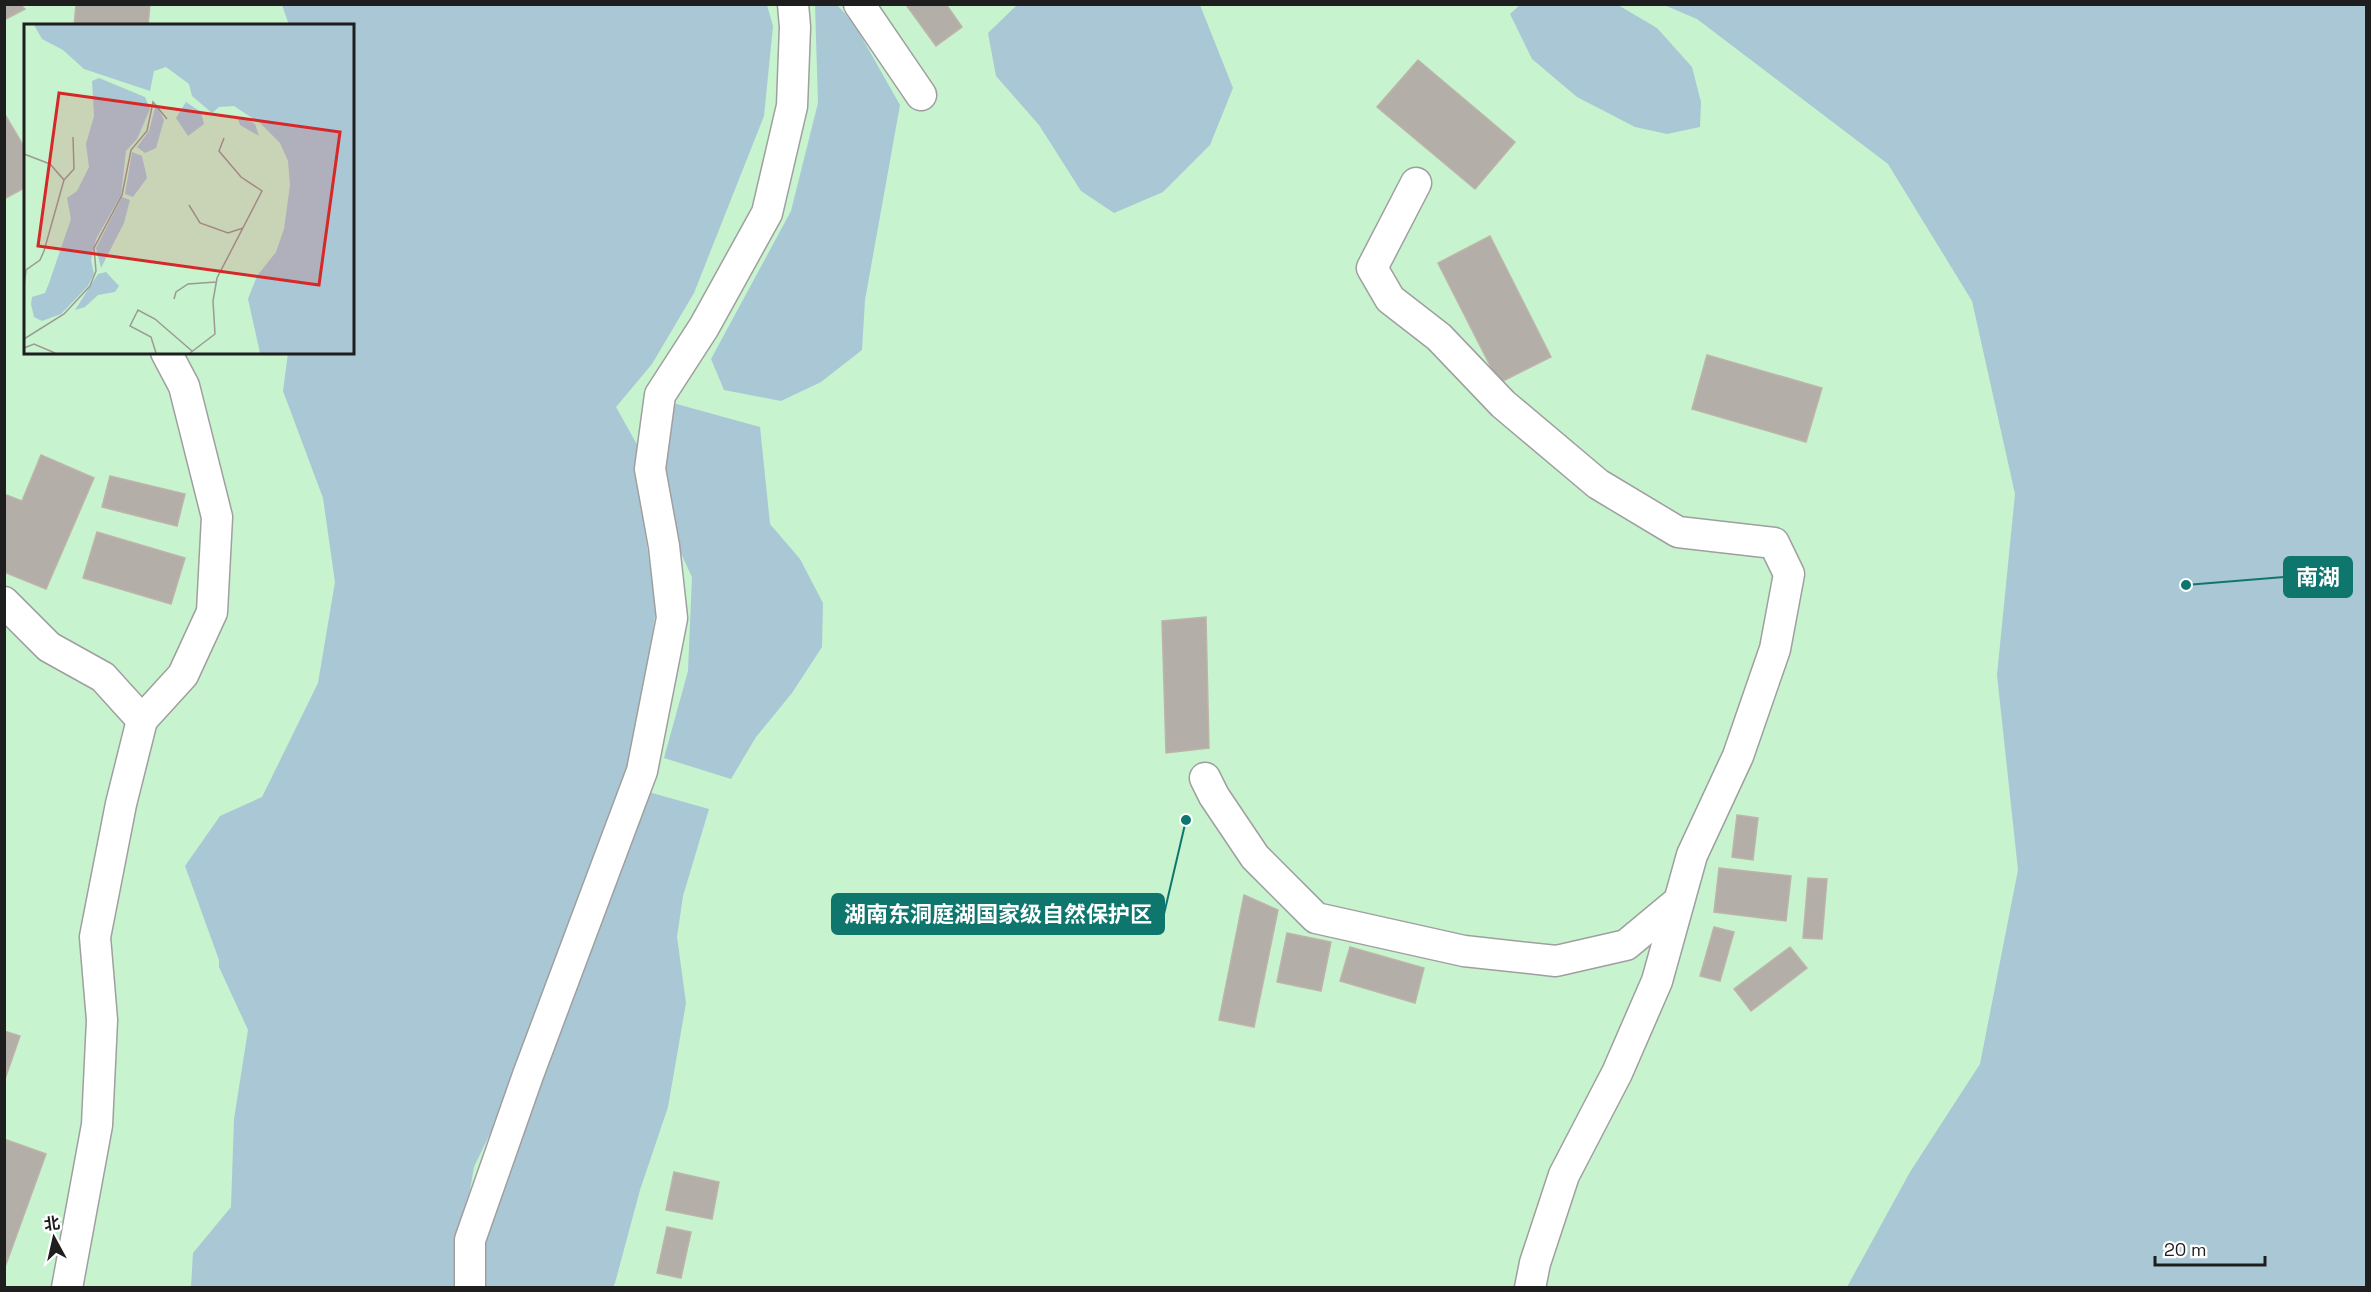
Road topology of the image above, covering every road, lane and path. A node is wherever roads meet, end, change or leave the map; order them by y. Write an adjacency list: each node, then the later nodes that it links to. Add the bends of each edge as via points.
1 (793, 4): 11 (street, via 792,106 767,213 704,327 660,395 650,469 672,618 642,771 470,1240)
2 (859, 4): 3 (street)
3 (921, 95)
4 (1416, 183): 9 (street, via 1372,268 1390,299 1439,337 1503,404 1598,484 1678,532 1774,543 1789,574 1775,649 1738,756 1692,855)
5 (167, 354): 7 (street, via 184,386 217,517 212,612 183,675)
6 (4, 602): 7 (street, via 49,647 103,677)
7 (142, 720): 10 (street, via 95,937 102,1020 97,1125)
8 (1205, 778): 9 (street, via 1255,857 1316,918 1464,951 1556,961 1626,945)
9 (1679, 901): 12 (street, via 1657,981 1617,1073 1564,1175)
10 (67, 1287)
11 (470, 1287)
12 (1530, 1287)

